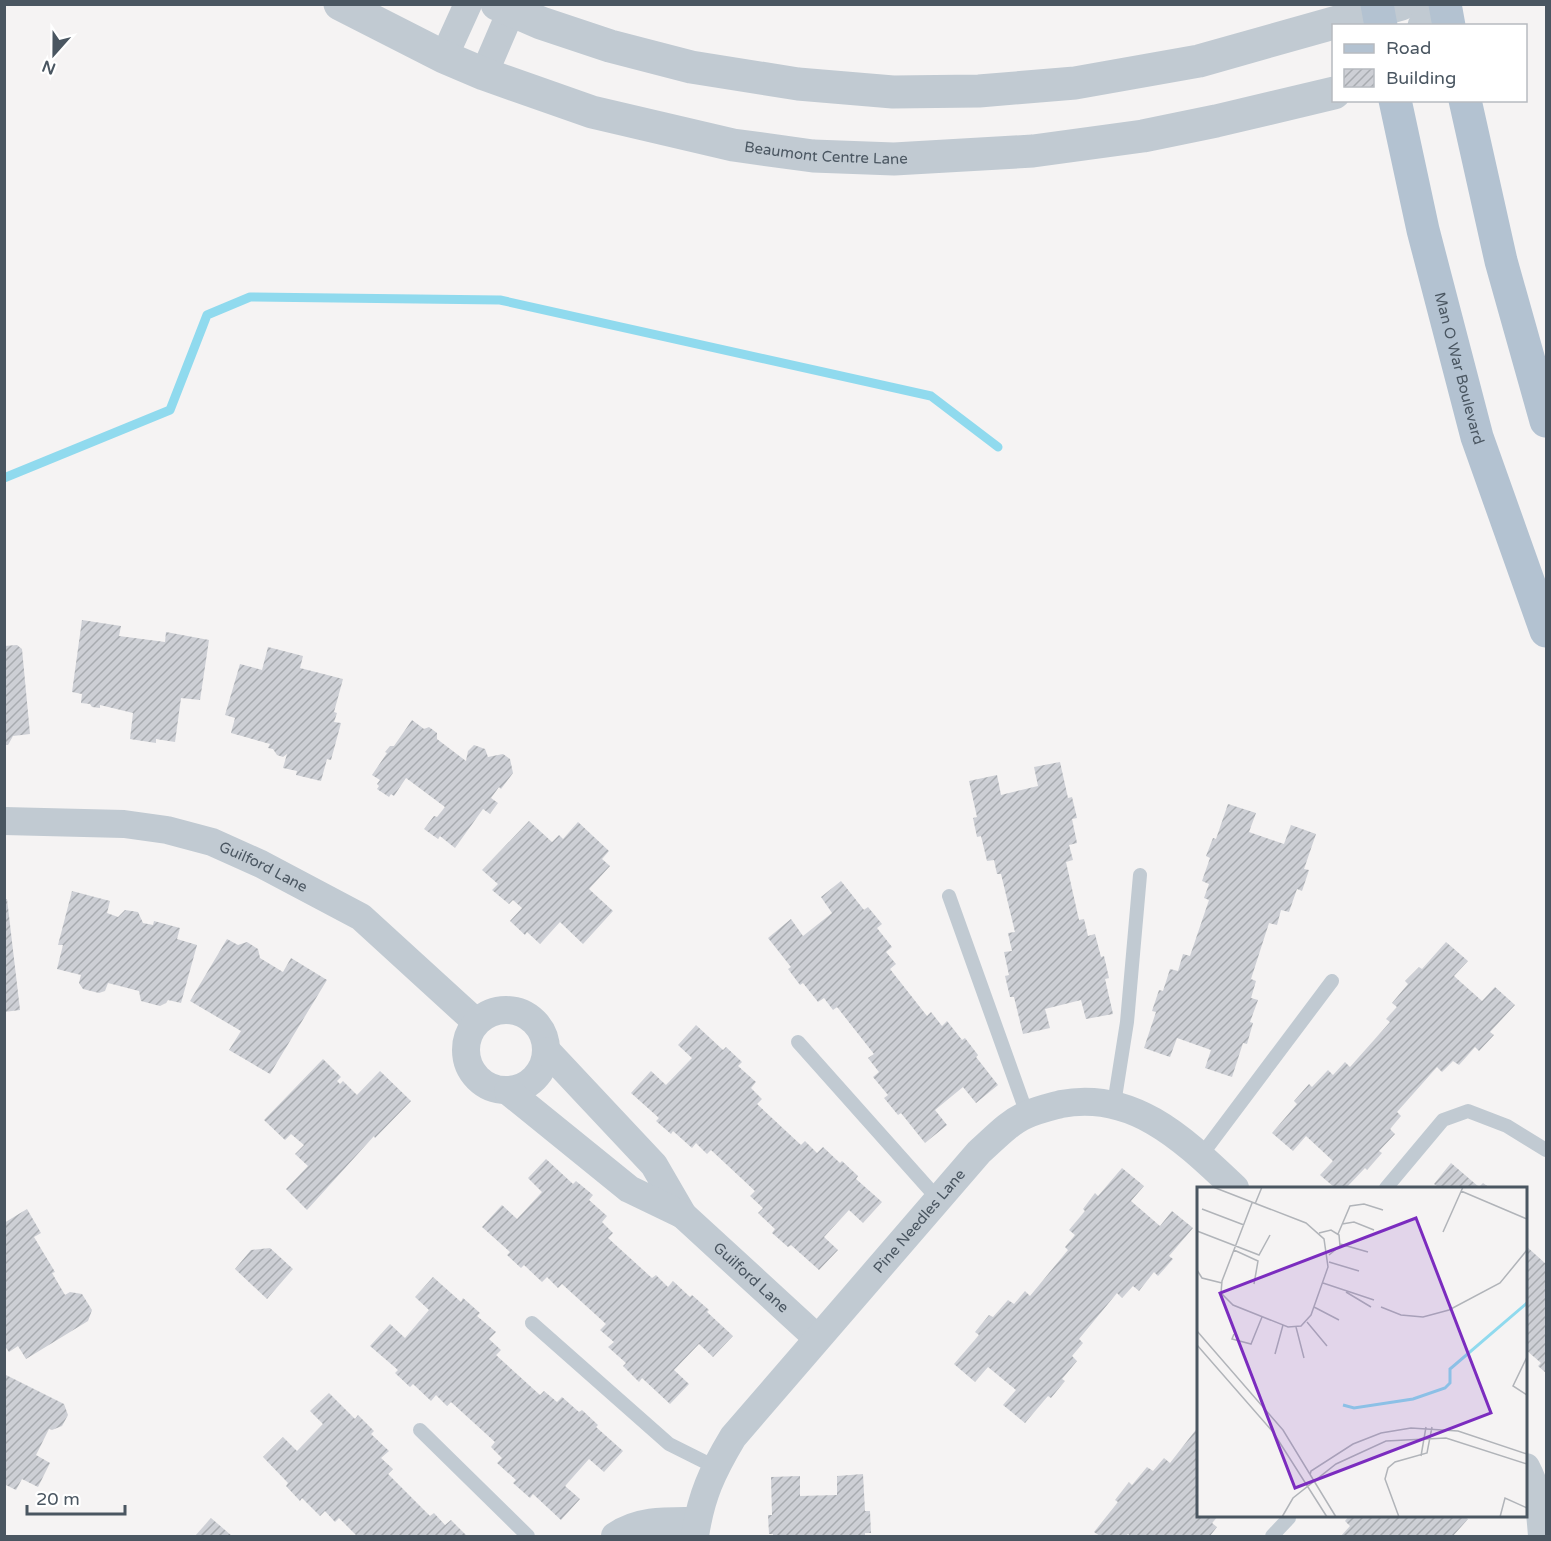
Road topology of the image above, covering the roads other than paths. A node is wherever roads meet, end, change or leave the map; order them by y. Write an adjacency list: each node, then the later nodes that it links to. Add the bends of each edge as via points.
1 (340, 4): 11 (street, Beaumont Centre Lane)
2 (468, 4): 11 (street)
3 (1437, 4): 8 (street)
4 (1445, 4): 9 (main road)
5 (507, 7): 10 (street, via 610,46 691,67 798,84 892,92 980,91 1075,83 1199,61); 12 (street)
6 (1384, 11): 7 (street)
7 (1336, 24)
8 (1425, 24)
9 (1449, 24)
10 (1332, 25)
11 (444, 57): 12 (street, Beaumont Centre Lane)
12 (484, 74): 13 (street, Beaumont Centre Lane, via 592,112 733,145 813,156 894,159 1033,151 1143,136)
13 (1332, 93)
14 (1395, 102): 17 (main road, Man O War Boulevard, via 1477,437)
15 (1465, 102): 16 (main road, via 1501,261)
16 (1546, 421)
17 (1546, 630)
18 (4, 821): 22 (street, Guilford Lane, via 124,824 212,842 362,917)
19 (1140, 875): 26 (lane, via 1127,1022)
20 (949, 896): 27 (lane)
21 (1332, 981): 29 (lane)
22 (476, 1022): 24 (street, Guilford Lane, via 497,1010 521,1012 540,1028); 25 (street, Guilford Lane, via 465,1047 472,1073 494,1089)
23 (798, 1042): 32 (lane)
24 (547, 1051): 25 (street, via 545,1063 531,1083); 33 (street, Guilford Lane, via 654,1165)
25 (508, 1090): 33 (street, Guilford Lane, via 629,1189)
26 (1114, 1104): 27 (street, Pine Needles Lane, via 1076,1101); 29 (street, Pine Needles Lane, via 1149,1117)
27 (1027, 1114): 32 (street, Pine Needles Lane, via 979,1152)
28 (1546, 1149): 31 (lane, via 1507,1126 1468,1111 1443,1119)
29 (1200, 1157): 30 (street, Pine Needles Lane)
30 (1234, 1187)
31 (1387, 1187)
32 (938, 1199): 35 (street, Pine Needles Lane)
33 (683, 1215): 35 (street, Guilford Lane)
34 (532, 1323): 37 (lane, via 669,1444)
35 (817, 1338): 37 (street, Pine Needles Lane, via 733,1437)
36 (420, 1430): 41 (lane)
37 (715, 1467): 40 (street, Pine Needles Lane)
38 (1527, 1469): 44 (street, via 1540,1501)
39 (1289, 1518): 43 (lane)
40 (696, 1528): 42 (street, via 662,1521 628,1527)
41 (528, 1536)
42 (615, 1536)
43 (1272, 1536)
44 (1542, 1536)

